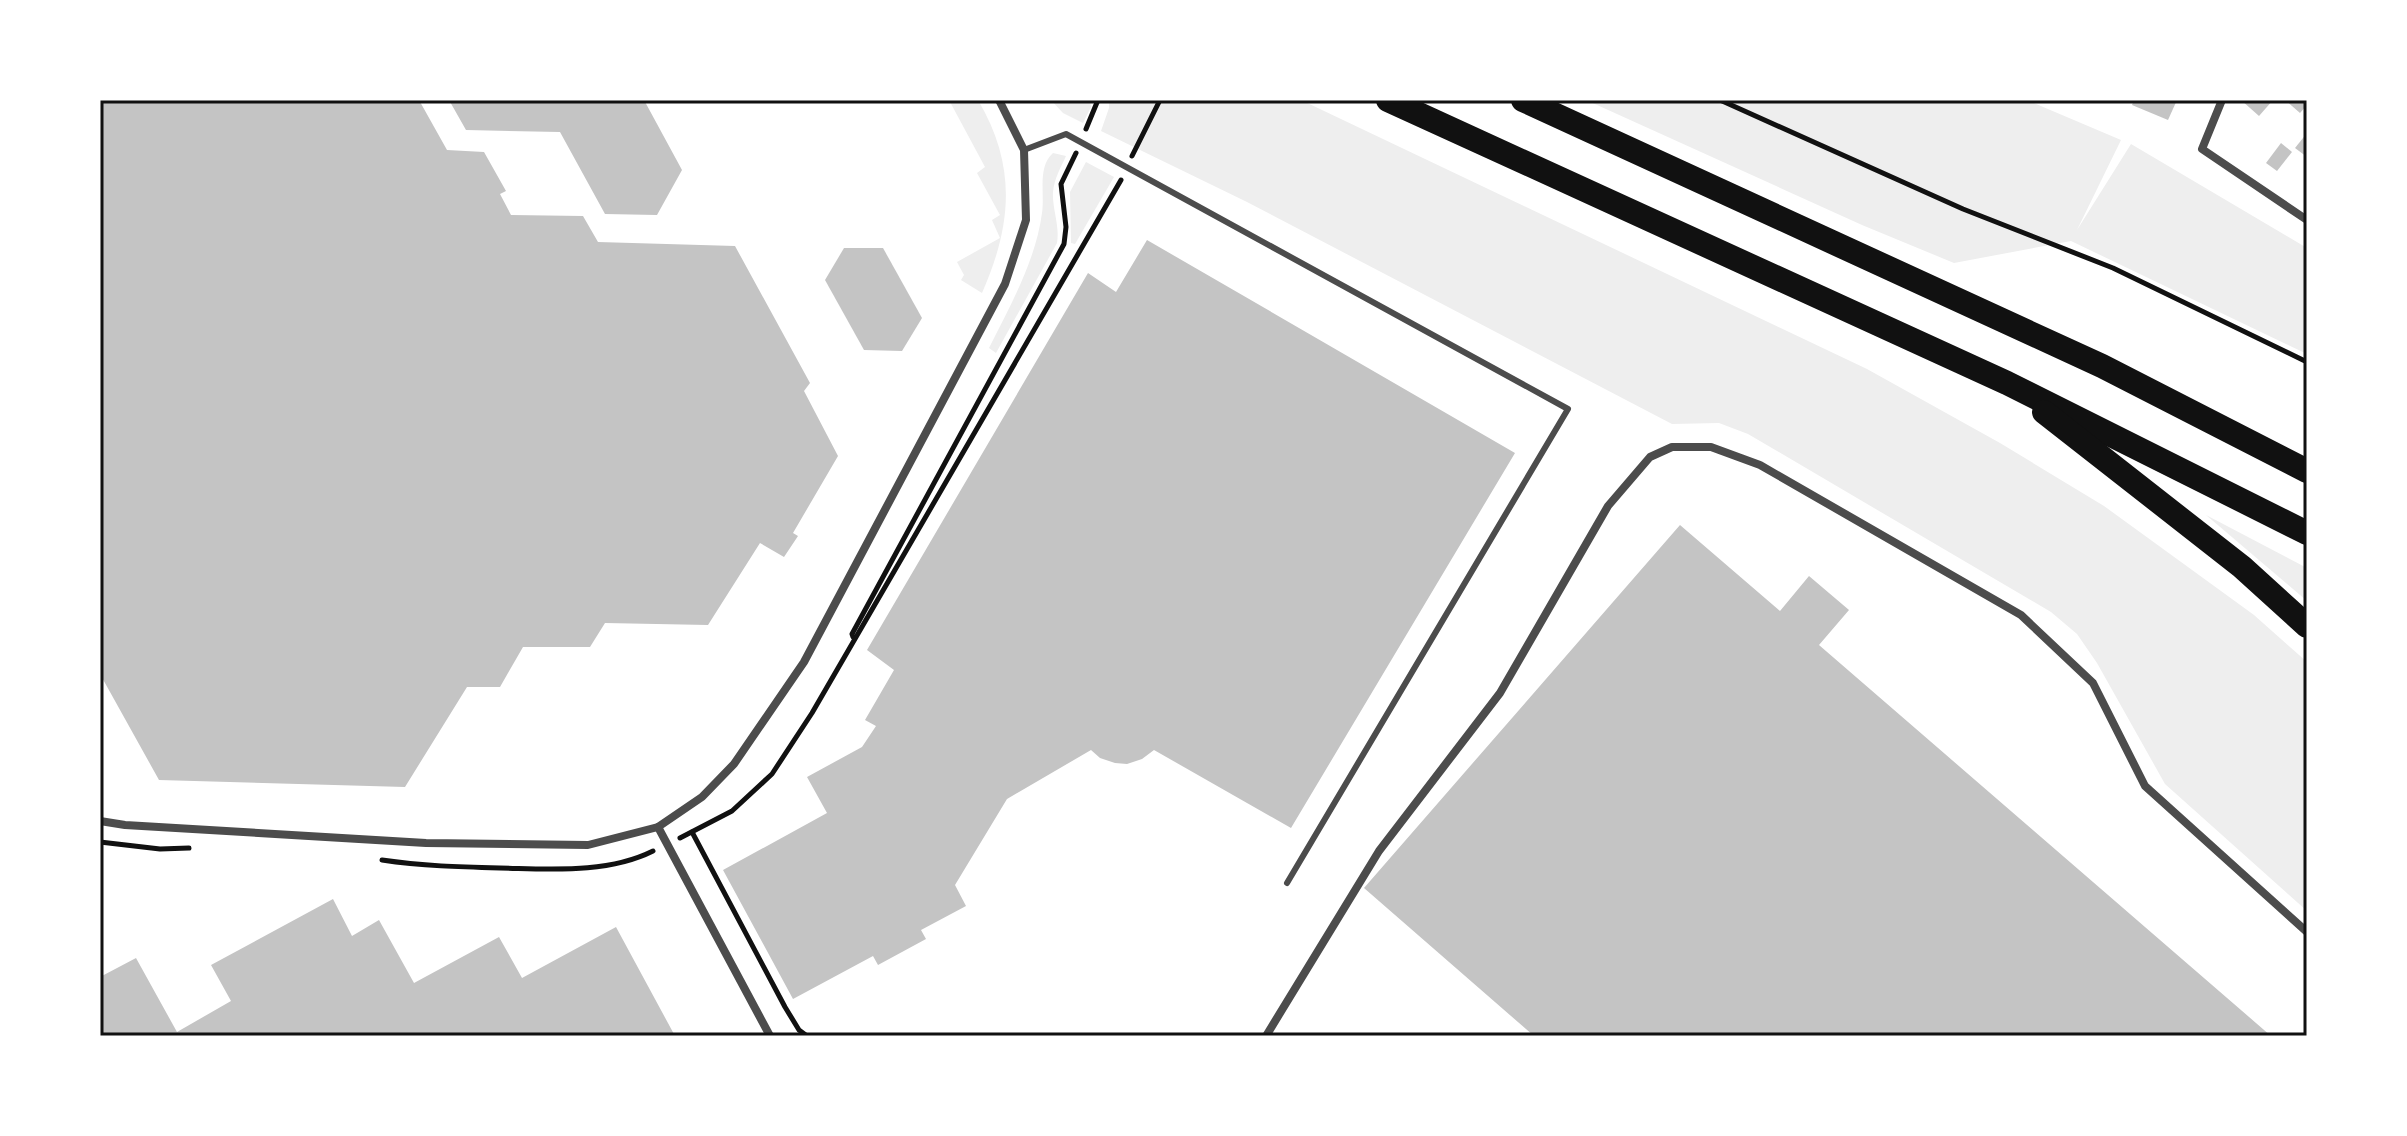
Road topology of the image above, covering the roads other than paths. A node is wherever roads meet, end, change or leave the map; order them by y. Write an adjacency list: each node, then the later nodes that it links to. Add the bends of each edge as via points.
1 (999, 100): 5 (street)
2 (1388, 100): 7 (highway)
3 (1523, 100): 8 (highway, via 2102,366)
4 (2222, 100): 6 (street, via 2202,149)
5 (1024, 150): 12 (street, via 1026,220 1005,284 931,428 804,662 734,764 702,797); 13 (lane, via 1066,134 1568,409)
6 (2307, 220)
7 (2007, 383): 9 (highway); 10 (highway, via 2242,567)
8 (2307, 471)
9 (2307, 533)
10 (2307, 626)
11 (100, 821): 12 (street, via 494,844 588,845)
12 (658, 827): 15 (street)
13 (1287, 883)
14 (2307, 932): 16 (street, via 2145,786 2093,683 2021,615 1760,465 1711,447 1672,447 1650,457 1608,506 1500,693 1379,851)
15 (770, 1036)
16 (1266, 1036)

